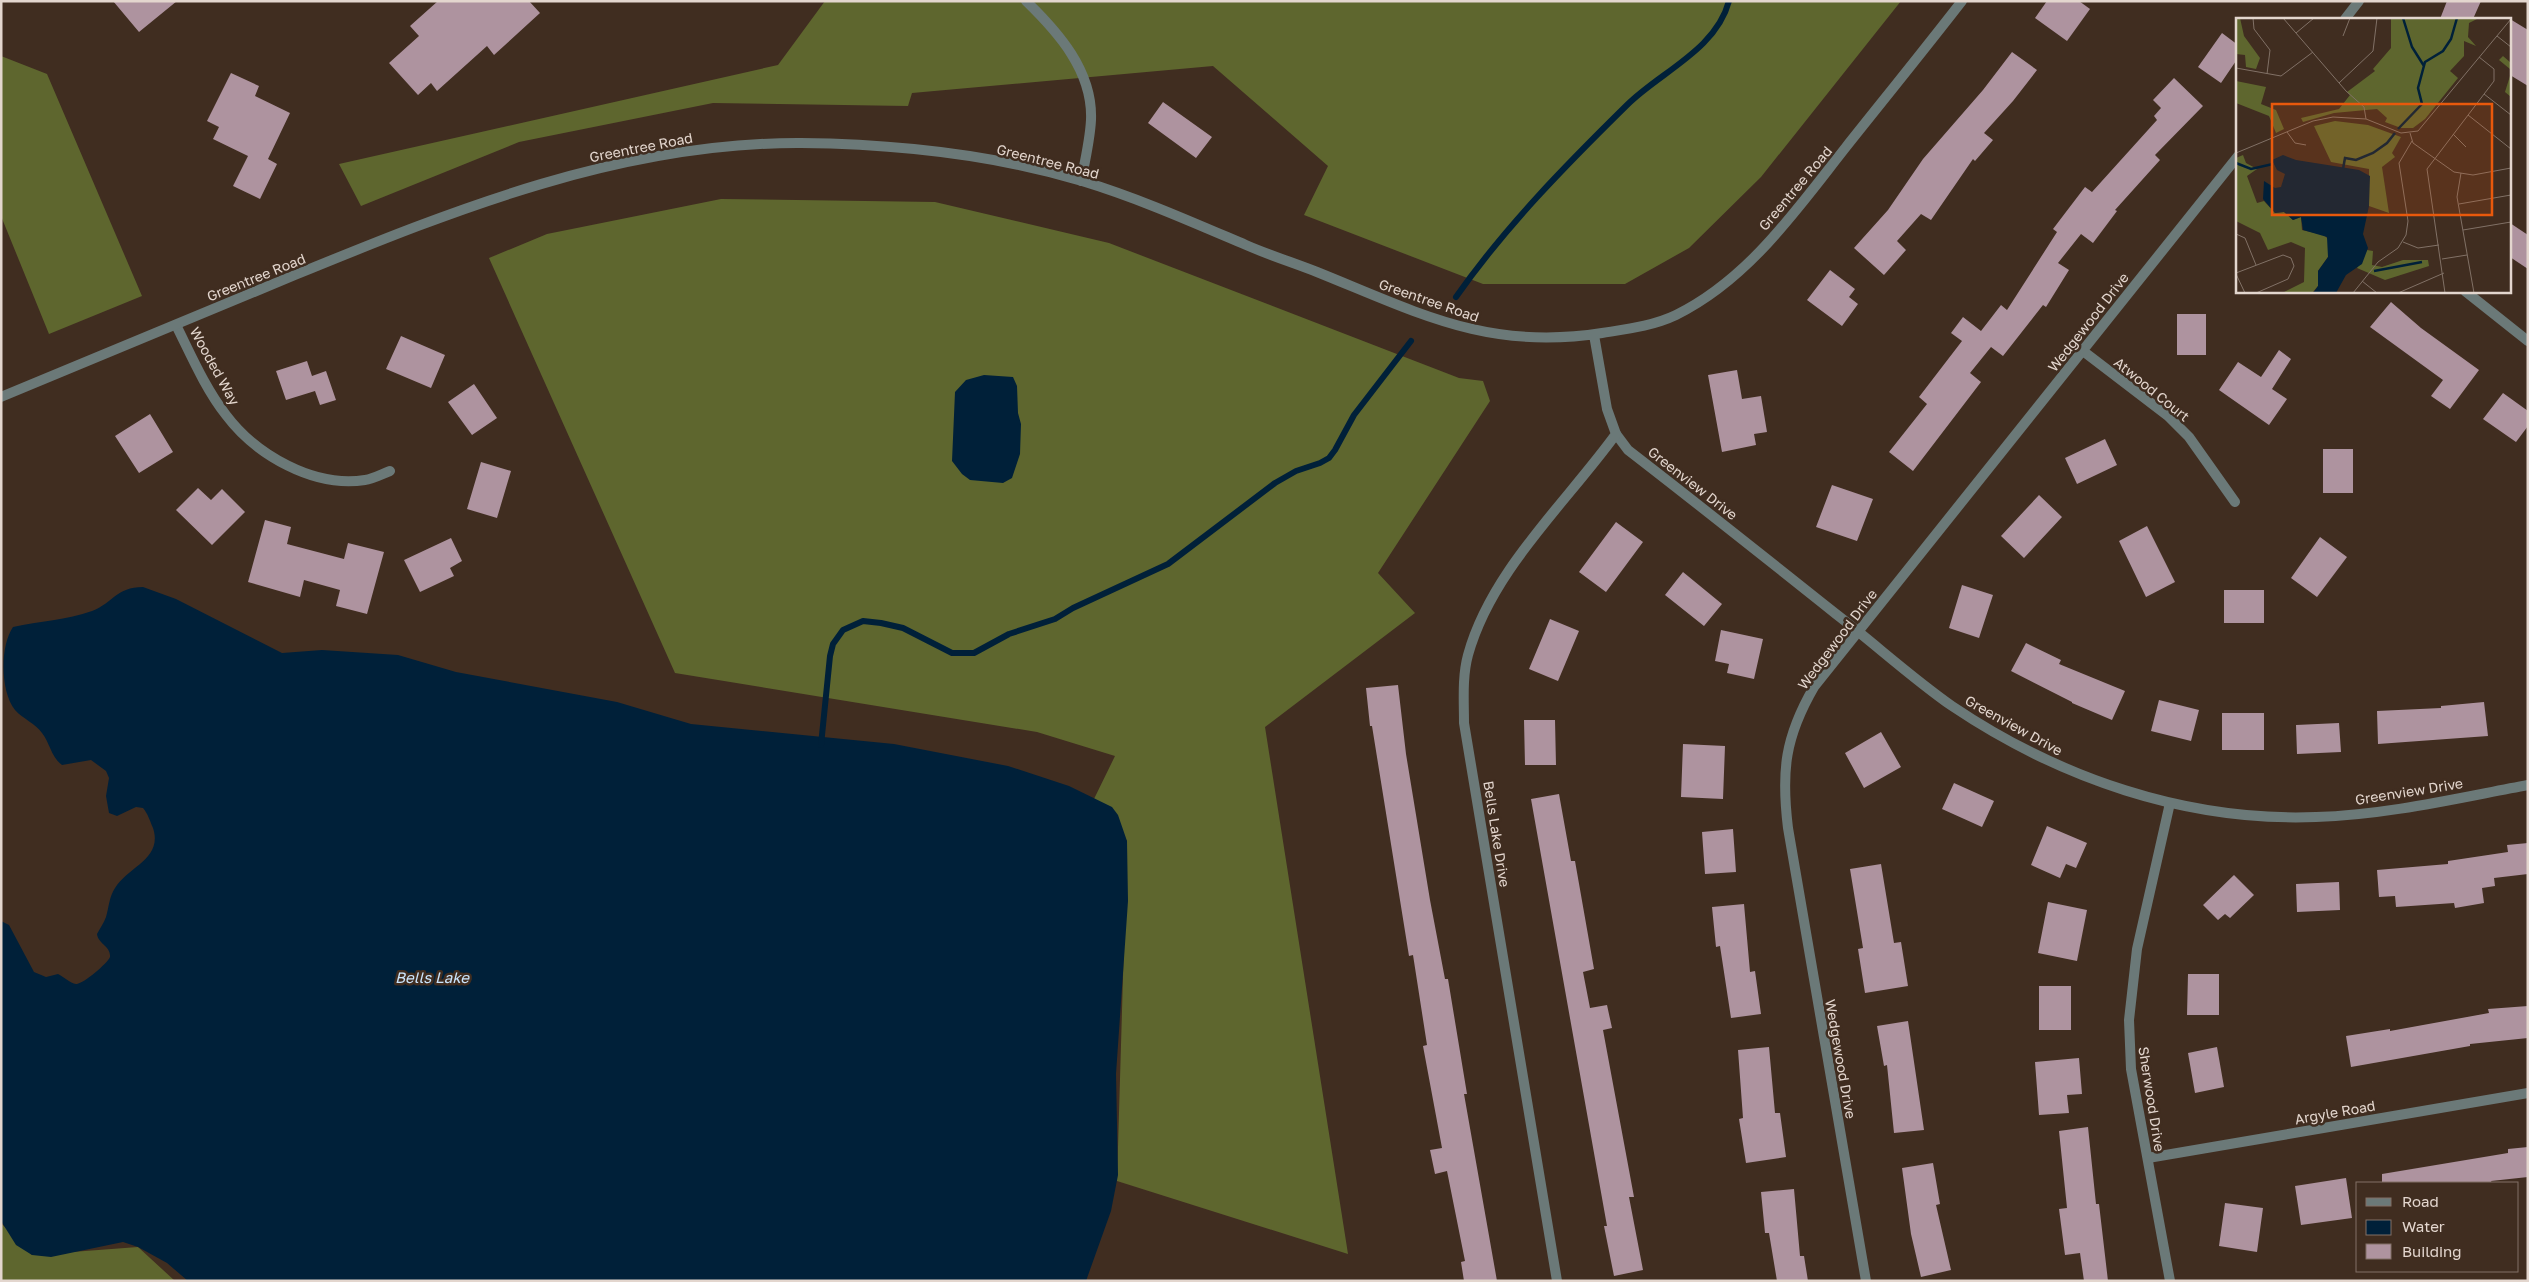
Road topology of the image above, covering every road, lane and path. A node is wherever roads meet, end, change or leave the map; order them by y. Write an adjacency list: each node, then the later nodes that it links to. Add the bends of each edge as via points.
1 (1026, 1): 6 (street, via 1065,43 1086,85 1091,118)
2 (1962, 1): 9 (street, Greentree Road, via 1804,200 1737,274 1676,315 1651,324)
3 (2359, 1): 4 (street)
4 (2346, 18)
5 (2236, 159): 11 (street, Wedgewood Drive)
6 (1081, 181): 8 (street, Greentree Road, via 993,161 906,148 794,143 690,152 610,166 471,205); 9 (street, Greentree Road, via 1413,312 1468,329 1518,338)
7 (2466, 292): 10 (street)
8 (176, 325): 12 (street, Greentree Road); 14 (street, Wooded Way, via 226,415 255,445 296,469 323,479 367,480)
9 (1594, 335): 13 (street, Greenview Drive, via 1607,409)
10 (2528, 341)
11 (2083, 351): 15 (street, Atwood Court, via 2168,416 2189,437); 16 (street, Wedgewood Drive)
12 (1, 397)
13 (1616, 434): 16 (street, Greenview Drive, via 1628,450); 21 (street, Bells Lake Drive, via 1500,584 1475,634 1464,688 1464,723)
14 (390, 471)
15 (2235, 502)
16 (1858, 632): 18 (street, Greenview Drive, via 1949,704 2006,739 2096,782); 22 (street, Wedgewood Drive, via 1800,711 1787,756 1785,803)
17 (2528, 785): 18 (street, Greenview Drive, via 2374,812 2315,817 2211,811)
18 (2170, 803): 20 (street, Sherwood Drive, via 2137,949 2129,1020 2131,1069)
19 (2528, 1093): 20 (street, Argyle Road)
20 (2148, 1158): 23 (street, Sherwood Drive)
21 (1557, 1281)
22 (1866, 1281)
23 (2170, 1281)

